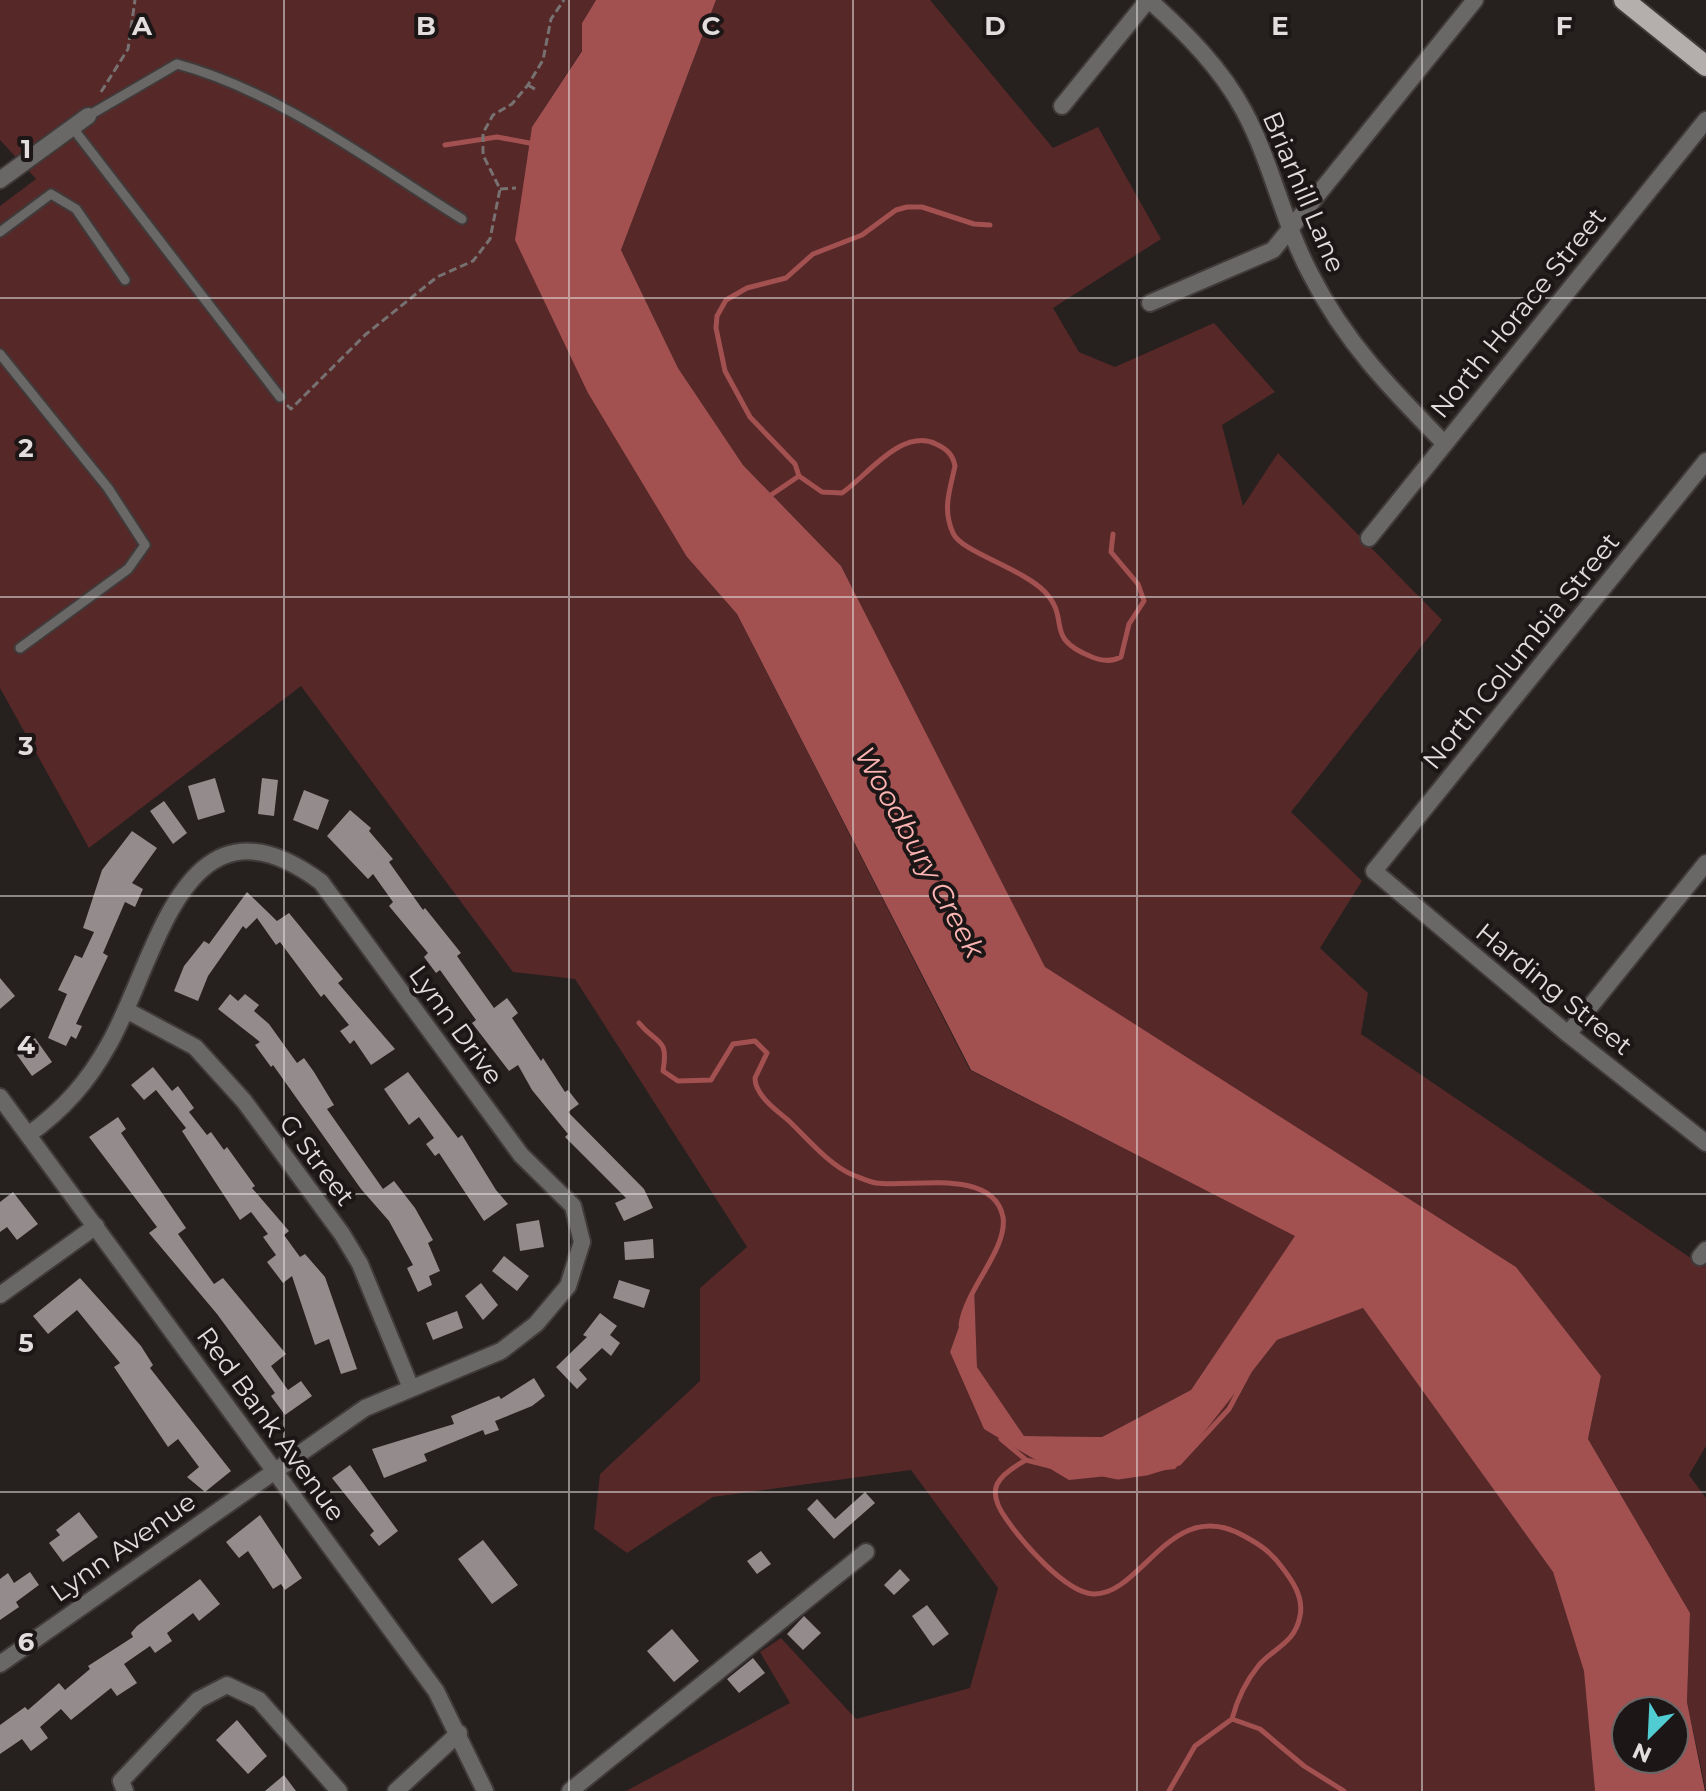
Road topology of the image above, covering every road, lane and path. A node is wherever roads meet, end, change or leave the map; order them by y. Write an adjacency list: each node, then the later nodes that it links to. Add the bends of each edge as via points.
1 (135, 0): 10 (path, via 128,49 84,109)
2 (564, 0): 7 (path, via 551,19 543,60)
3 (1148, 0): 9 (street); 17 (street, Briarhill Lane, via 1220,73 1244,111)
4 (1475, 0): 17 (street)
5 (1624, 0): 6 (main road)
6 (1704, 62)
7 (528, 85): 8 (path); 15 (path, via 512,104 493,115 483,133 483,155)
8 (538, 91)
9 (1062, 106)
10 (88, 116): 12 (street); 16 (lane, via 177,64 189,67 296,117)
11 (1706, 120): 23 (street, North Horace Street)
12 (72, 127): 13 (street); 22 (lane)
13 (0, 180)
14 (516, 188): 15 (path)
15 (500, 189): 22 (path, via 490,239 473,261 437,277 365,335 291,409)
16 (462, 219)
17 (1288, 228): 20 (street, via 1273,250); 23 (street, Briarhill Lane, via 1344,335)
18 (0, 232): 19 (lane, via 51,194 76,209)
19 (125, 280)
20 (1150, 303)
21 (0, 354): 26 (lane, via 108,488 145,545 128,569)
22 (280, 397)
23 (1443, 442): 25 (street, North Horace Street)
24 (1706, 461): 28 (street, North Columbia Street)
25 (1369, 538)
26 (20, 648)
27 (1706, 863): 30 (street)
28 (1374, 871): 30 (street, Harding Street)
29 (126, 1010): 32 (street, Lynn Drive, via 84,1084 60,1112); 36 (street, G Street, via 195,1047 244,1101 342,1234 369,1284); 36 (street, Lynn Drive, via 159,929 198,870 225,854 257,850 294,862 321,882 521,1155 573,1206 582,1242 568,1286 536,1324 501,1351)
30 (1568, 1034): 33 (street, Harding Street)
31 (0, 1097): 32 (street, Red Bank Avenue)
32 (28, 1135): 34 (street, Red Bank Avenue)
33 (1706, 1143)
34 (96, 1226): 35 (street); 37 (street, Red Bank Avenue)
35 (0, 1295)
36 (411, 1388): 37 (street, Lynn Drive, via 365,1408)
37 (274, 1469): 39 (street, Lynn Avenue); 40 (street, Red Bank Avenue, via 427,1678)
38 (866, 1552): 45 (street)
39 (0, 1664)
40 (459, 1733): 43 (street); 44 (street, Red Bank Avenue)
41 (125, 1791): 42 (street, via 121,1781 198,1700 227,1685 259,1700)
42 (339, 1791)
43 (396, 1791)
44 (485, 1791)
45 (570, 1791)

